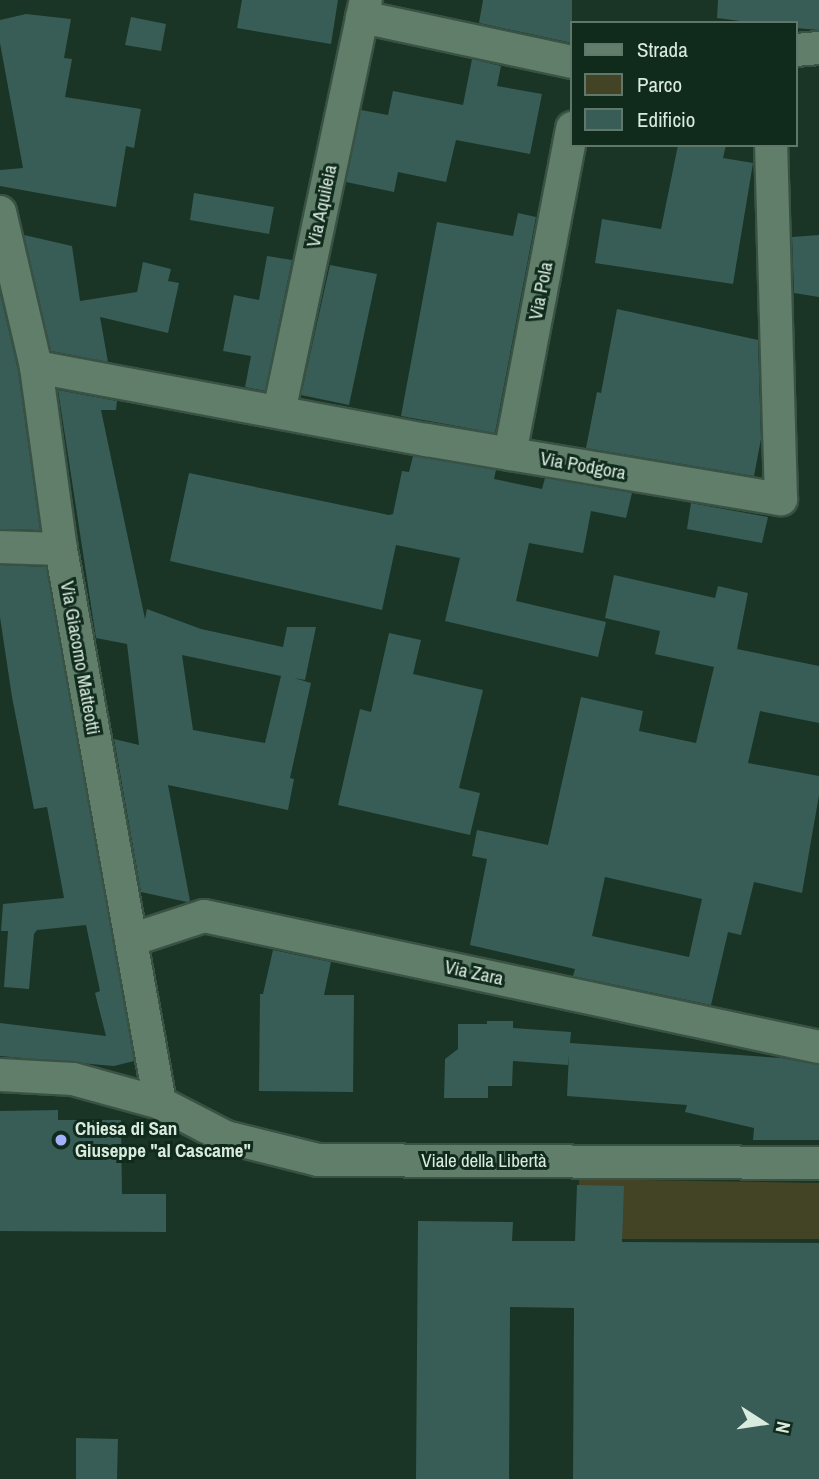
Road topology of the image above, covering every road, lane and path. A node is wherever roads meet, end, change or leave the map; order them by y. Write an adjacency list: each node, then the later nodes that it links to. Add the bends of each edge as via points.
1 (364, 8): 4 (street); 10 (street, Via Aquileia)
2 (819, 48): 3 (street)
3 (798, 50)
4 (570, 61)
5 (570, 139): 11 (street, Via Pola)
6 (771, 147): 11 (street, Via Podgora, via 781,499)
7 (0, 212): 8 (street, Via Giacomo Matteotti)
8 (3, 246): 9 (street, Via Giacomo Matteotti)
9 (36, 367): 10 (street, Via Podgora); 13 (street, Via Giacomo Matteotti)
10 (279, 412): 11 (street, Via Podgora)
11 (510, 454)
12 (0, 547): 13 (street)
13 (61, 549): 14 (street, Via Giacomo Matteotti)
14 (131, 940): 15 (street, Via Zara, via 204,916); 17 (street, Via Giacomo Matteotti)
15 (819, 1047)
16 (0, 1075): 17 (street, Viale della Libertà, via 73,1079)
17 (160, 1103): 18 (street, Viale della Libertà, via 226,1138 318,1160)
18 (819, 1163)

